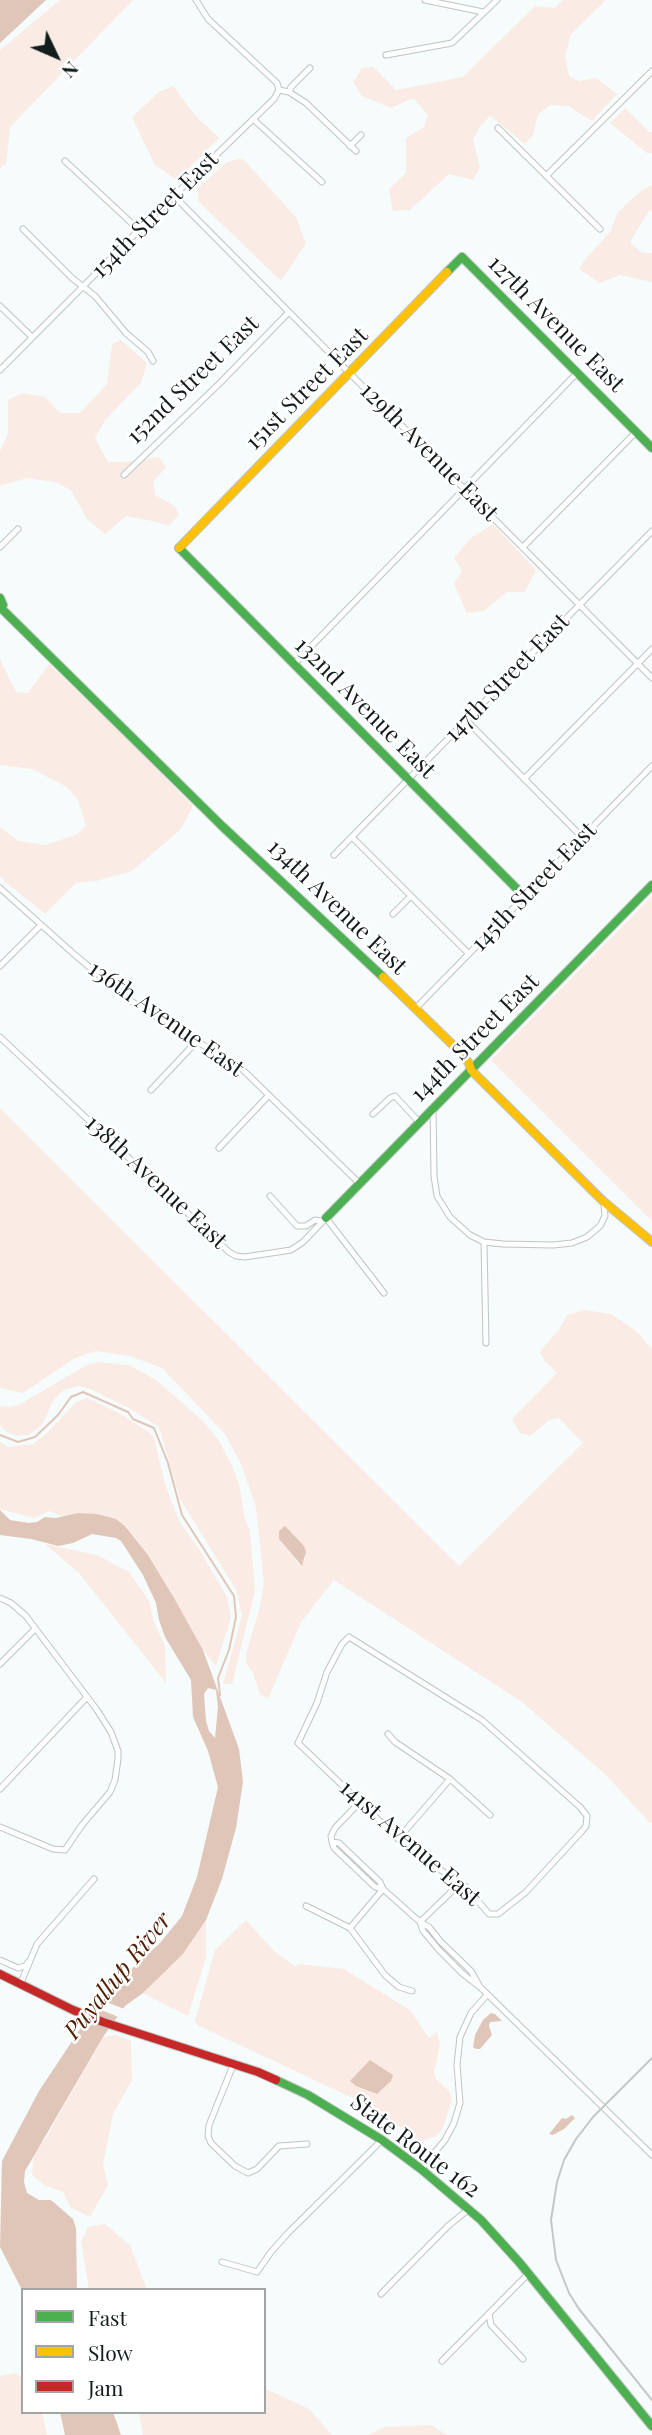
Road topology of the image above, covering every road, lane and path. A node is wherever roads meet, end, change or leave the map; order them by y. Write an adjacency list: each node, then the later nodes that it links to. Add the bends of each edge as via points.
1 (196, 0): 8 (street, via 208,19 277,83)
2 (425, 0): 4 (street)
3 (497, 0): 4 (street)
4 (483, 12): 5 (street, via 452,43)
5 (386, 55)
6 (310, 68): 9 (street)
7 (652, 71): 16 (street)
8 (279, 90): 9 (street); 10 (street, 154th Street East)
9 (289, 92): 13 (street)
10 (253, 119): 17 (street); 18 (street, 154th Street East)
11 (498, 128): 16 (street)
12 (361, 135): 13 (street)
13 (350, 146): 14 (street)
14 (356, 151)
15 (65, 161): 21 (street)
16 (546, 176): 20 (street)
17 (322, 182)
18 (175, 197): 21 (street, 154th Street East); 25 (street, 129th Avenue East)
19 (23, 229): 23 (street)
20 (600, 229)
21 (139, 230): 23 (street, 154th Street East)
22 (462, 257): 29 (street, 151st Street East); 30 (street, 127th Avenue East)
23 (84, 286): 26 (street, 154th Street East); 27 (street)
24 (0, 306): 26 (street)
25 (289, 312): 29 (street, 129th Avenue East); 33 (street, 152nd Street East)
26 (32, 337): 28 (street, 154th Street East)
27 (153, 361)
28 (0, 370)
29 (351, 372): 34 (street, 129th Avenue East); 38 (street, 151st Street East)
30 (577, 373): 31 (street, 127th Avenue East); 34 (street)
31 (636, 432): 32 (street, 127th Avenue East); 39 (street)
32 (652, 448)
33 (124, 475)
34 (465, 488): 39 (street, 129th Avenue East); 45 (street)
35 (18, 529): 37 (street)
36 (652, 531): 41 (street, 147th Street East)
37 (0, 547)
38 (178, 547): 45 (street, 132nd Avenue East)
39 (523, 547): 41 (street, 129th Avenue East)
40 (0, 598): 42 (street, 134th Avenue East)
41 (580, 604): 44 (street, 129th Avenue East); 47 (street, 147th Street East)
42 (1, 609): 62 (street, 134th Avenue East)
43 (652, 649): 44 (street)
44 (638, 663): 46 (street, 129th Avenue East); 50 (street)
45 (294, 664): 49 (street, 132nd Avenue East)
46 (652, 678)
47 (466, 720): 49 (street, 147th Street East); 50 (street)
48 (652, 766): 52 (street, 145th Street East)
49 (408, 779): 51 (street, 147th Street East); 57 (street, 132nd Avenue East)
50 (524, 779): 52 (street)
51 (352, 837): 53 (street, 147th Street East); 56 (street)
52 (582, 837): 57 (street, 145th Street East)
53 (334, 855)
54 (652, 885): 65 (street, 144th Street East)
55 (0, 888): 59 (street, 136th Avenue East)
56 (411, 896): 58 (street); 60 (street)
57 (524, 896): 60 (street, 145th Street East)
58 (393, 914)
59 (41, 925): 61 (street); 64 (street, 136th Avenue East, via 129,1000)
60 (469, 954): 62 (street, 145th Street East)
61 (0, 966)
62 (416, 1008): 65 (street, 134th Avenue East)
63 (0, 1037): 75 (street, 138th Avenue East, via 236,1256 291,1250)
64 (198, 1040): 66 (street); 67 (street, 136th Avenue East, via 241,1068)
65 (471, 1070): 68 (street, 144th Street East); 74 (street, 134th Avenue East)
66 (151, 1090)
67 (269, 1095): 71 (street); 72 (street, 136th Avenue East)
68 (433, 1108): 70 (street, 144th Street East); 76 (street, via 437,1196 461,1228)
69 (373, 1114): 70 (street, via 394,1096)
70 (419, 1122): 72 (street, 144th Street East)
71 (219, 1148)
72 (359, 1184): 75 (street, 144th Street East)
73 (270, 1196): 75 (street, via 297,1226)
74 (603, 1201): 76 (street, via 603,1221 579,1241 552,1245); 77 (street, 134th Avenue East)
75 (324, 1219): 78 (street)
76 (484, 1242): 79 (street)
77 (652, 1242)
78 (384, 1293)
79 (486, 1343)
80 (0, 1598): 81 (street, via 17,1607)
81 (35, 1629): 82 (street); 83 (street)
82 (0, 1664)
83 (87, 1697): 86 (street); 89 (street, via 118,1751 110,1792 65,1850)
84 (388, 1734): 85 (street)
85 (450, 1779): 88 (street); 90 (street)
86 (0, 1789)
87 (360, 1802): 90 (street, 141st Avenue East); 92 (street, 141st Avenue East, via 298,1741 331,1664 349,1637 482,1720 588,1819 526,1892 498,1914 493,1915); 93 (street, via 331,1834 332,1842 339,1843)
88 (490, 1815)
89 (0, 1827)
90 (398, 1839): 92 (street, 141st Avenue East)
91 (94, 1879): 97 (street, via 43,1937)
92 (458, 1881): 95 (street)
93 (383, 1889): 95 (street); 96 (street)
94 (306, 1906): 96 (street)
95 (420, 1922): 102 (street, via 471,1971)
96 (350, 1928): 101 (street, via 385,1975)
97 (30, 1959): 98 (street, via 22,1968); 100 (street)
98 (0, 1960)
99 (0, 1974): 100 (street, State Route 162)
100 (20, 1985): 103 (street, State Route 162, via 73,2010)
101 (412, 1991)
102 (487, 1995): 106 (street); 107 (street, via 471,2013 460,2038 460,2103 454,2123)
103 (234, 2063): 104 (street, State Route 162, via 308,2095); 105 (street, via 209,2125 211,2143 247,2173 279,2146)
104 (382, 2140): 107 (street, State Route 162); 109 (street, via 288,2233 257,2273)
105 (307, 2144)
106 (652, 2155)
107 (421, 2169): 108 (street, State Route 162)
108 (469, 2209): 110 (street, State Route 162); 111 (street)
109 (222, 2262)
110 (528, 2273): 112 (street); 115 (street, State Route 162)
111 (381, 2294)
112 (488, 2315): 113 (street, via 491,2325); 114 (street)
113 (523, 2359)
114 (442, 2361)
115 (652, 2426)

